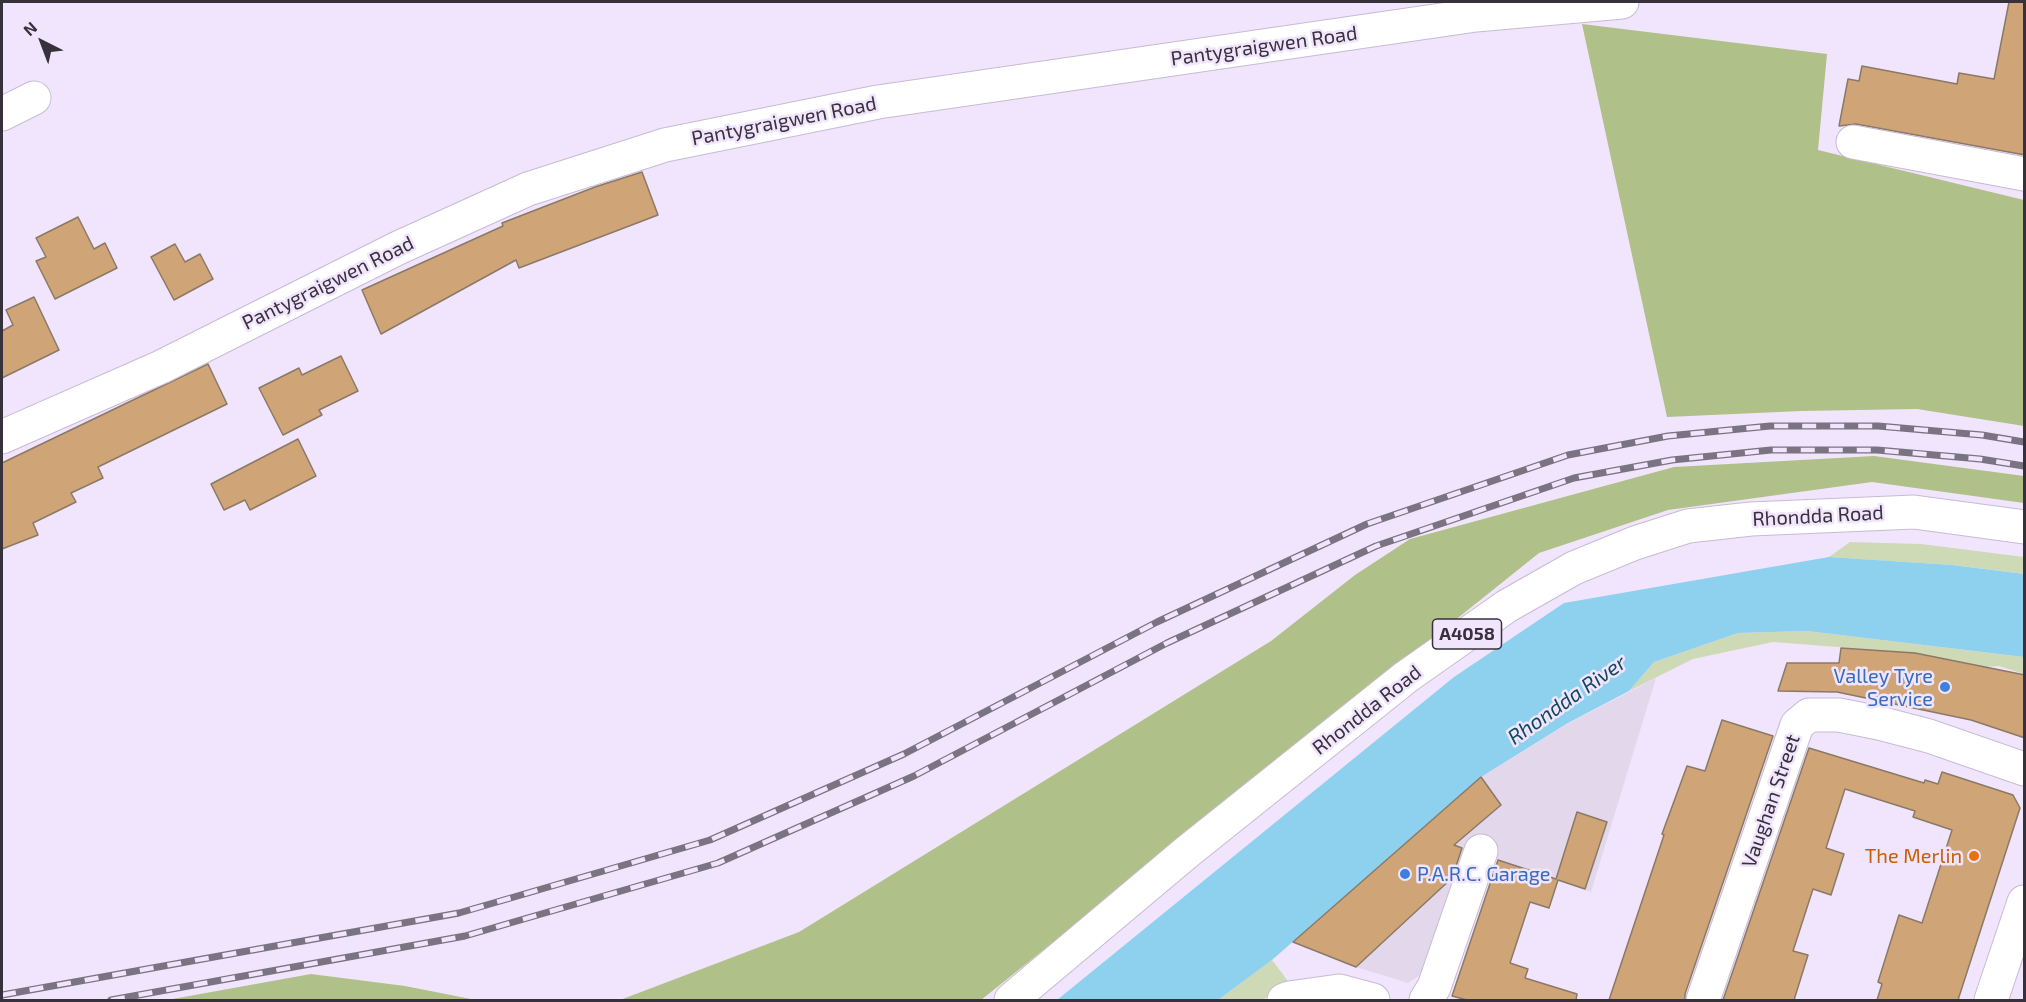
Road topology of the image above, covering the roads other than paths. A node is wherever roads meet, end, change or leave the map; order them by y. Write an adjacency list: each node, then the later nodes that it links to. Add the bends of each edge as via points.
1 (1622, 2): 6 (street, Pantygraigwen Road, via 1476,15 890,101 665,145 528,189 398,248 160,367)
2 (34, 98): 3 (street)
3 (2, 114)
4 (1853, 142): 5 (street)
5 (2025, 174)
6 (2, 437)
7 (2025, 527): 11 (street, Rhondda Road / A4058, via 1914,512 1751,519 1688,526 1574,568 1507,606 1406,677 1187,852)
8 (2025, 769): 15 (street, Vaughan Street, via 1879,723 1809,715 1797,725)
9 (1481, 851): 14 (street, via 1434,987)
10 (2025, 902): 16 (street)
11 (1011, 1000)
12 (1284, 1000): 13 (street, via 1339,991)
13 (1372, 1000)
14 (1426, 1000)
15 (1703, 1000)
16 (1991, 1000)

